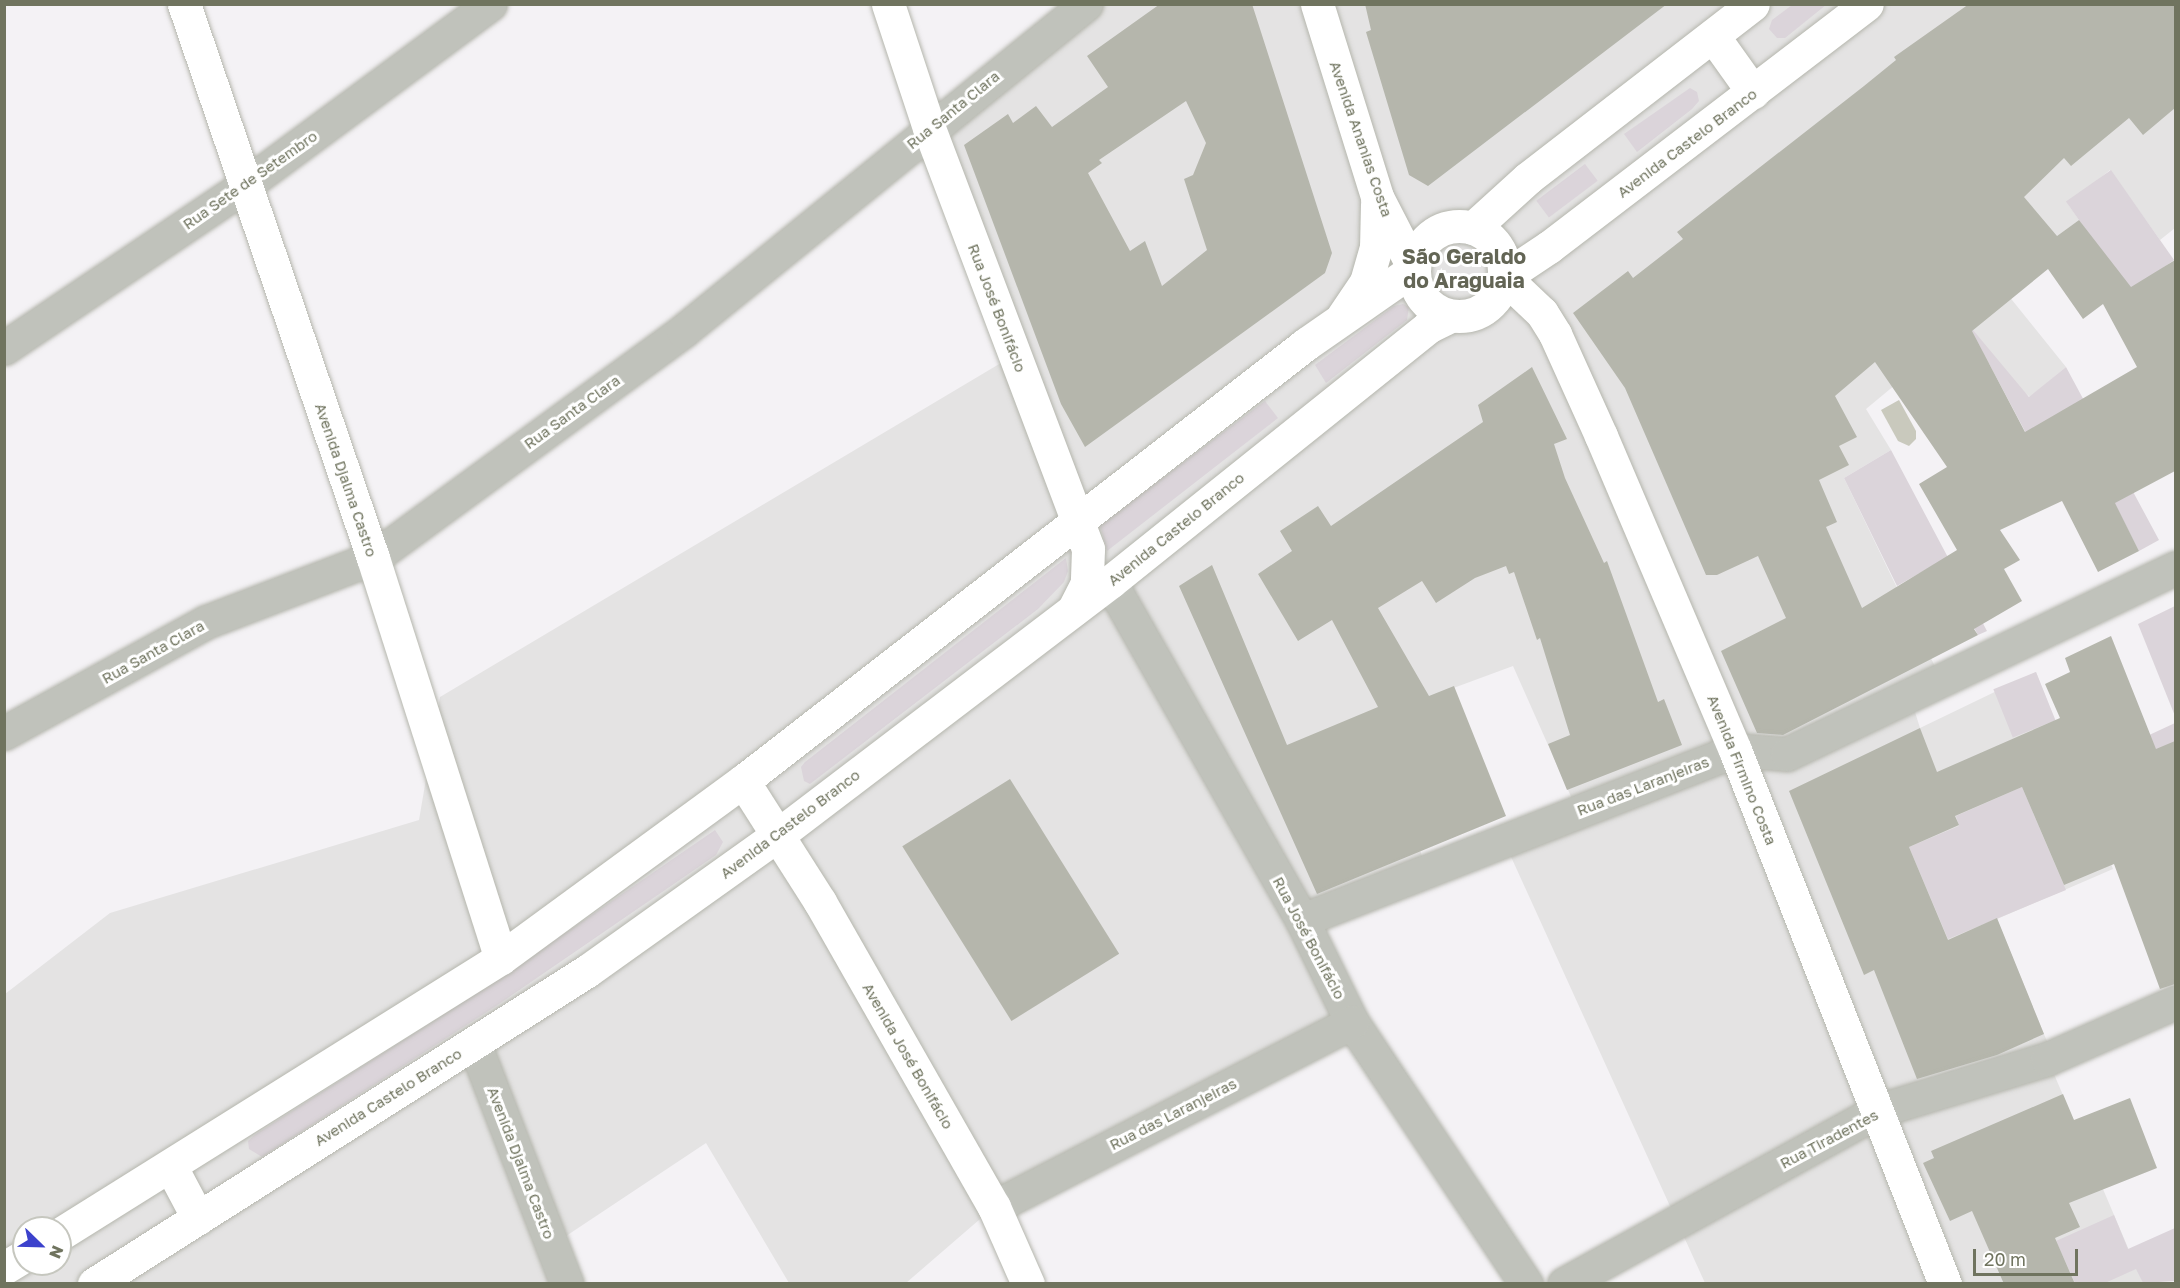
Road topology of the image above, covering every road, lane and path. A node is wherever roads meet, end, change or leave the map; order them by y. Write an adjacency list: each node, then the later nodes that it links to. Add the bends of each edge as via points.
1 (184, 4): 11 (main road, Avenida Djalma Castro)
2 (490, 4): 11 (street, Rua Sete de Setembro)
3 (888, 4): 10 (main road, Rua José Bonifácio)
4 (1086, 4): 10 (street, Rua Santa Clara)
5 (1317, 4): 12 (main road, Avenida Ananias Costa)
6 (1753, 4): 8 (main road)
7 (1867, 4): 9 (main road, Avenida Castelo Branco)
8 (1713, 36): 9 (main road); 13 (main road, via 1528,178)
9 (1753, 92): 15 (main road, Avenida Castelo Branco, via 1549,248)
10 (929, 128): 19 (main road, Rua José Bonifácio); 20 (street, Rua Santa Clara, via 683,331)
11 (244, 186): 18 (street, Rua Sete de Setembro); 20 (main road, Avenida Djalma Castro)
12 (1377, 196): 14 (main road, Avenida Ananias Costa); 16 (main road, via 1376,248 1366,282)
13 (1473, 228): 14 (main road, via 1457,225 1441,229 1418,253); 15 (main road, via 1497,247)
14 (1414, 269): 16 (main road); 17 (main road, via 1418,291 1431,307)
15 (1504, 277): 17 (main road, Avenida Castelo Branco, via 1498,294 1485,308 1469,315); 25 (main road, Avenida Firmino Costa, via 1542,313 1555,334)
16 (1342, 316): 19 (main road)
17 (1451, 316): 22 (main road, Avenida Castelo Branco, via 1428,327 1365,376)
18 (4, 348)
19 (1077, 522): 23 (main road, Rua José Bonifácio, via 1088,549 1087,583); 26 (main road)
20 (373, 558): 24 (street, Rua Santa Clara, via 206,622); 29 (main road, Avenida Djalma Castro)
21 (2175, 568): 25 (street, Rua das Laranjeiras, via 1787,754)
22 (1110, 582): 23 (main road, Avenida Castelo Branco); 28 (street, Rua José Bonifácio)
23 (1073, 610): 27 (main road, Avenida Castelo Branco)
24 (4, 733)
25 (1735, 750): 28 (street, Rua das Laranjeiras); 33 (main road, Avenida Firmino Costa)
26 (743, 781): 27 (main road, Avenida José Bonifácio); 29 (main road)
27 (778, 835): 32 (main road, Avenida Castelo Branco, via 587,971); 35 (main road, Avenida José Bonifácio)
28 (1302, 920): 31 (street, Rua José Bonifácio)
29 (501, 958): 34 (main road)
30 (2175, 1002): 33 (street, Rua Tiradentes, via 2048,1059)
31 (1352, 1022): 35 (street, Rua das Laranjeiras); 41 (street, Rua José Bonifácio)
32 (474, 1043): 36 (main road, Avenida Castelo Branco); 39 (street, Avenida Djalma Castro)
33 (1877, 1111): 42 (street, Rua Tiradentes); 43 (main road, Avenida Firmino Costa)
34 (171, 1167): 36 (main road); 37 (main road)
35 (994, 1207): 40 (main road, Avenida José Bonifácio)
36 (198, 1218): 38 (main road, Avenida Castelo Branco)
37 (72, 1227)
38 (94, 1284)
39 (567, 1284)
40 (1028, 1284)
41 (1526, 1284)
42 (1564, 1284)
43 (1945, 1284)

